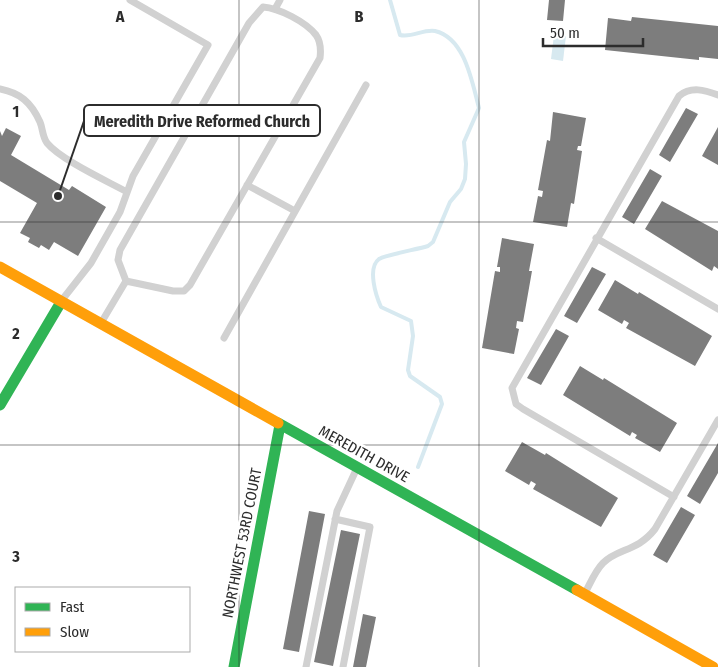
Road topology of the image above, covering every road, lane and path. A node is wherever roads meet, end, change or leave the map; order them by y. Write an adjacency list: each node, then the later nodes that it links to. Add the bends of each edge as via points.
1 (130, 0): 8 (lane, via 208,45)
2 (280, 0): 3 (lane)
3 (275, 9): 7 (lane, via 307,26 316,35 321,49 320,58); 12 (lane, via 263,7 252,19 120,250 118,260)
4 (366, 85): 9 (lane)
5 (0, 89): 8 (lane, via 17,92 26,101 35,112 42,134 51,147)
6 (718, 96): 10 (lane, via 699,89 679,96)
7 (247, 185): 9 (lane); 12 (lane, via 190,285 184,290 173,291)
8 (127, 192): 13 (lane, via 120,212 91,263)
9 (295, 211): 16 (lane)
10 (596, 238): 14 (lane); 21 (lane, via 513,383 513,395 516,404 530,414)
11 (0, 267): 13 (main road, MEREDITH DRIVE)
12 (126, 281): 15 (lane)
13 (61, 302): 15 (main road, MEREDITH DRIVE); 17 (main road)
14 (718, 309)
15 (101, 324): 19 (main road, MEREDITH DRIVE)
16 (224, 338)
17 (0, 405)
18 (718, 420): 21 (lane)
19 (280, 425): 20 (main road, MEREDITH DRIVE); 24 (main road, NORTHWEST 53RD COURT)
20 (358, 468): 22 (lane); 23 (main road, MEREDITH DRIVE)
21 (674, 497): 23 (lane, via 646,541 603,563)
22 (335, 519): 25 (lane); 26 (lane, via 370,526)
23 (584, 595): 27 (main road, MEREDITH DRIVE)
24 (234, 667)
25 (306, 667)
26 (343, 667)
27 (713, 667)

